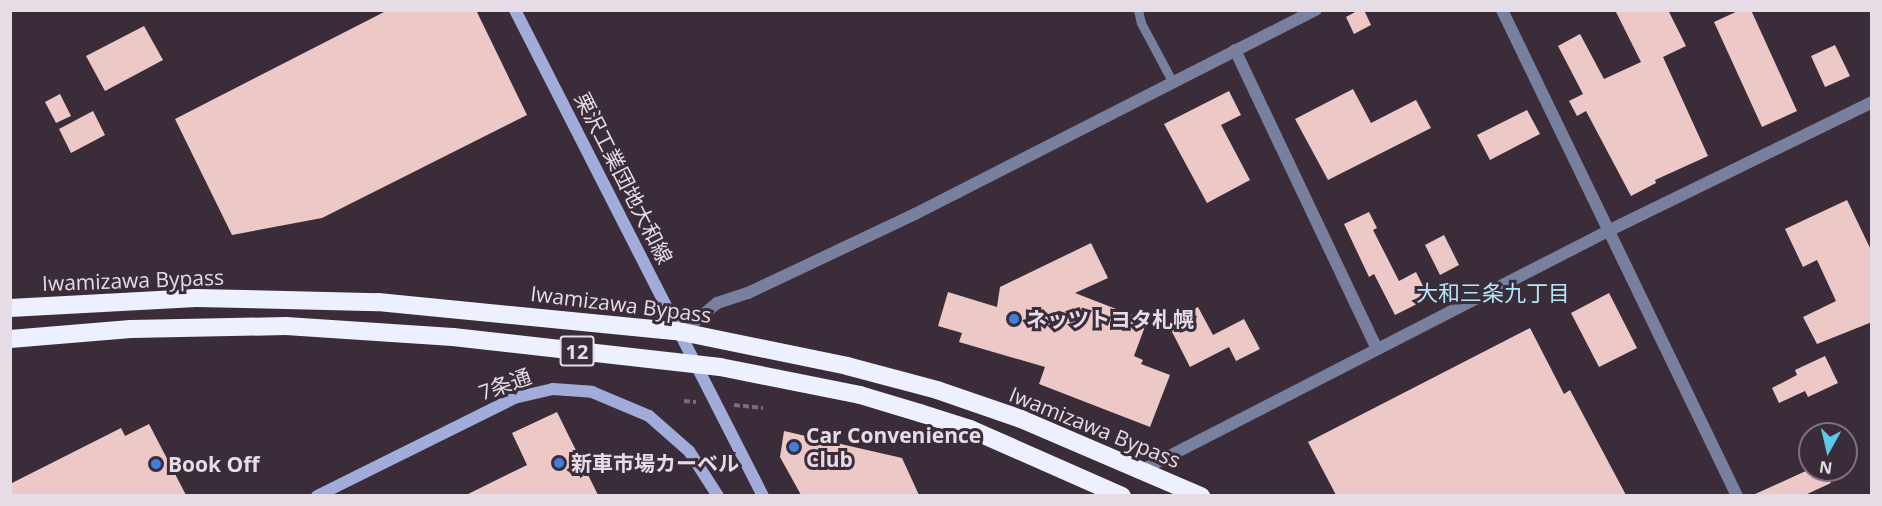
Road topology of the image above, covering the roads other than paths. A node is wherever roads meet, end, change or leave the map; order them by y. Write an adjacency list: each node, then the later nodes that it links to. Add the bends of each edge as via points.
1 (515, 10): 10 (street, 栗沢工業団地大和線)
2 (1138, 10): 6 (lane)
3 (1316, 10): 5 (street)
4 (1502, 10): 8 (street)
5 (1235, 50): 6 (street); 12 (street)
6 (1173, 83): 10 (street, via 915,214 748,293 717,303)
7 (1872, 102): 8 (street)
8 (1610, 230): 12 (street); 20 (street)
9 (10, 308): 10 (highway, Iwamizawa Bypass / 12, via 196,298 378,302)
10 (682, 332): 13 (street, 栗沢工業団地大和線); 14 (highway, Iwamizawa Bypass / 12, via 825,361 937,390 1021,419)
11 (10, 339): 13 (highway, 12, via 131,329 286,326 453,337)
12 (1377, 350): 14 (street)
13 (697, 364): 17 (street, 栗沢工業団地大和線); 18 (highway, 12, via 814,385 910,410 970,429)
14 (1142, 470): 19 (highway, Iwamizawa Bypass / 12)
15 (317, 495): 16 (street, 7条通, via 514,398 553,389 592,392 649,416 689,451)
16 (718, 495)
17 (763, 495)
18 (1122, 495)
19 (1201, 495)
20 (1737, 495)

